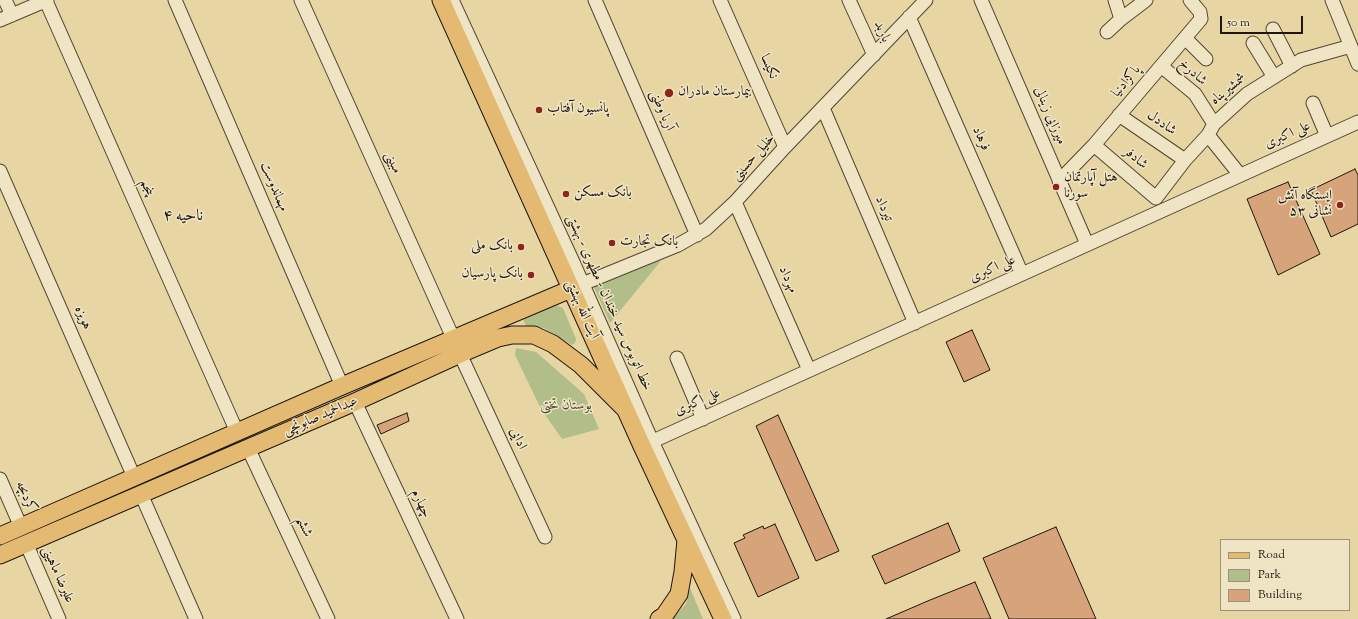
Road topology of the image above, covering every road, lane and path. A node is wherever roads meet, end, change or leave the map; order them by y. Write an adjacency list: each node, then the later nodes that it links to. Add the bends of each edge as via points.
1 (6, 0): 17 (street)
2 (46, 0): 17 (street); 56 (street, پنجم)
3 (174, 0): 52 (street, مهماندوست)
4 (301, 0): 49 (street, مبینی)
5 (441, 0): 47 (main road, آیت الله بهشتی)
6 (452, 0): 47 (street, خط اتوبوس سید خندان - مطهری - بهشتی)
7 (595, 0): 44 (street, آریا وطنی)
8 (720, 0): 37 (street, نکیسا)
9 (849, 0): 24 (street, باربد)
10 (926, 0): 16 (street, خلیل حسینی)
11 (982, 0): 41 (street, میرزایی زینالی)
12 (1115, 0): 18 (street)
13 (1146, 0): 18 (street)
14 (1190, 0): 21 (street, پاکزادنیا, via 1201,19)
15 (1332, 0): 23 (street)
16 (908, 17): 24 (street, خلیل حسینی); 46 (street, فرهاد)
17 (6, 18)
18 (1121, 20): 20 (street)
19 (1273, 29): 28 (street)
20 (1107, 32)
21 (1185, 38): 25 (street); 27 (street, پاکزادنیا)
22 (1253, 43): 29 (street)
23 (1351, 46): 26 (street); 28 (street, شمشیرپناه, via 1301,60)
24 (874, 55): 31 (street, خلیل حسینی)
25 (1206, 59)
26 (1358, 64)
27 (1161, 66): 32 (street, پاکزادنیا); 34 (street, شادرخ, via 1195,94)
28 (1292, 66): 29 (street, شمشیرپناه)
29 (1274, 77): 34 (street, شمشیرپناه, via 1247,94)
30 (1313, 103): 35 (street)
31 (823, 108): 37 (street, خلیل حسینی); 48 (street, تیرداد)
32 (1119, 115): 36 (street, پاکزادنیا); 38 (street, شاددل)
33 (1358, 122): 35 (street, علی‌ اکبری)
34 (1211, 129): 38 (street, شمشیرپناه); 40 (street, شادرخ)
35 (1327, 136): 40 (street, علی‌ اکبری)
36 (1094, 145): 41 (street, پاکزادنیا); 42 (street, شادفر)
37 (785, 147): 43 (street, خلیل حسینی)
38 (1185, 160): 42 (street, شمشیرپناه)
39 (0, 171): 59 (street, هویزه)
40 (1240, 175): 45 (street, علی‌ اکبری)
41 (1059, 181): 45 (street, میرزایی زینالی)
42 (1156, 198)
43 (735, 202): 44 (street, خلیل حسینی); 51 (street, مهرداد)
44 (697, 235): 47 (street, خلیل حسینی)
45 (1087, 244): 46 (street, علی‌ اکبری)
46 (1022, 274): 48 (street, علی‌ اکبری)
47 (577, 286): 49 (main road, عبدالحمید صابونچی); 54 (main road, آیت الله بهشتی); 57 (street, خط اتوبوس سید خندان - مطهری - بهشتی)
48 (915, 323): 51 (street, علی‌ اکبری)
49 (457, 347): 52 (main road, عبدالحمید صابونچی); 53 (main road, عبدالحمید صابونچی); 54 (main road, عبدالحمید صابونچی, via 512,335 540,337 573,358); 64 (street, ادایی)
50 (677, 358): 55 (street)
51 (809, 370): 55 (street, علی‌ اکبری)
52 (342, 386): 56 (main road, عبدالحمید صابونچی)
53 (355, 402): 58 (main road, عبدالحمید صابونچی); 71 (street, چهارم)
54 (625, 410): 57 (main road, آیت الله بهشتی)
55 (703, 419): 57 (street, علی‌ اکبری)
56 (237, 432): 59 (main road, عبدالحمید صابونچی)
57 (647, 444): 65 (main road, آیت الله بهشتی); 74 (street, خط اتوبوس سید خندان - مطهری - بهشتی)
58 (248, 448): 61 (main road, عبدالحمید صابونچی); 70 (street, ششم)
59 (134, 477): 61 (main road); 62 (main road, عبدالحمید صابونچی)
60 (0, 479): 62 (street, کردبچه)
61 (142, 494): 66 (main road, عبدالحمید صابونچی); 69 (street)
62 (21, 527): 63 (main road, عبدالحمید صابونچی)
63 (0, 536)
64 (545, 537)
65 (686, 538): 72 (main road, via 679,594 664,616); 73 (main road, آیت الله بهشتی)
66 (26, 543): 67 (main road, عبدالحمید صابونچی); 68 (street, علیرضا ماهینی)
67 (0, 554)
68 (59, 619)
69 (196, 619)
70 (328, 619)
71 (457, 619)
72 (659, 619)
73 (723, 619)
74 (734, 619)

